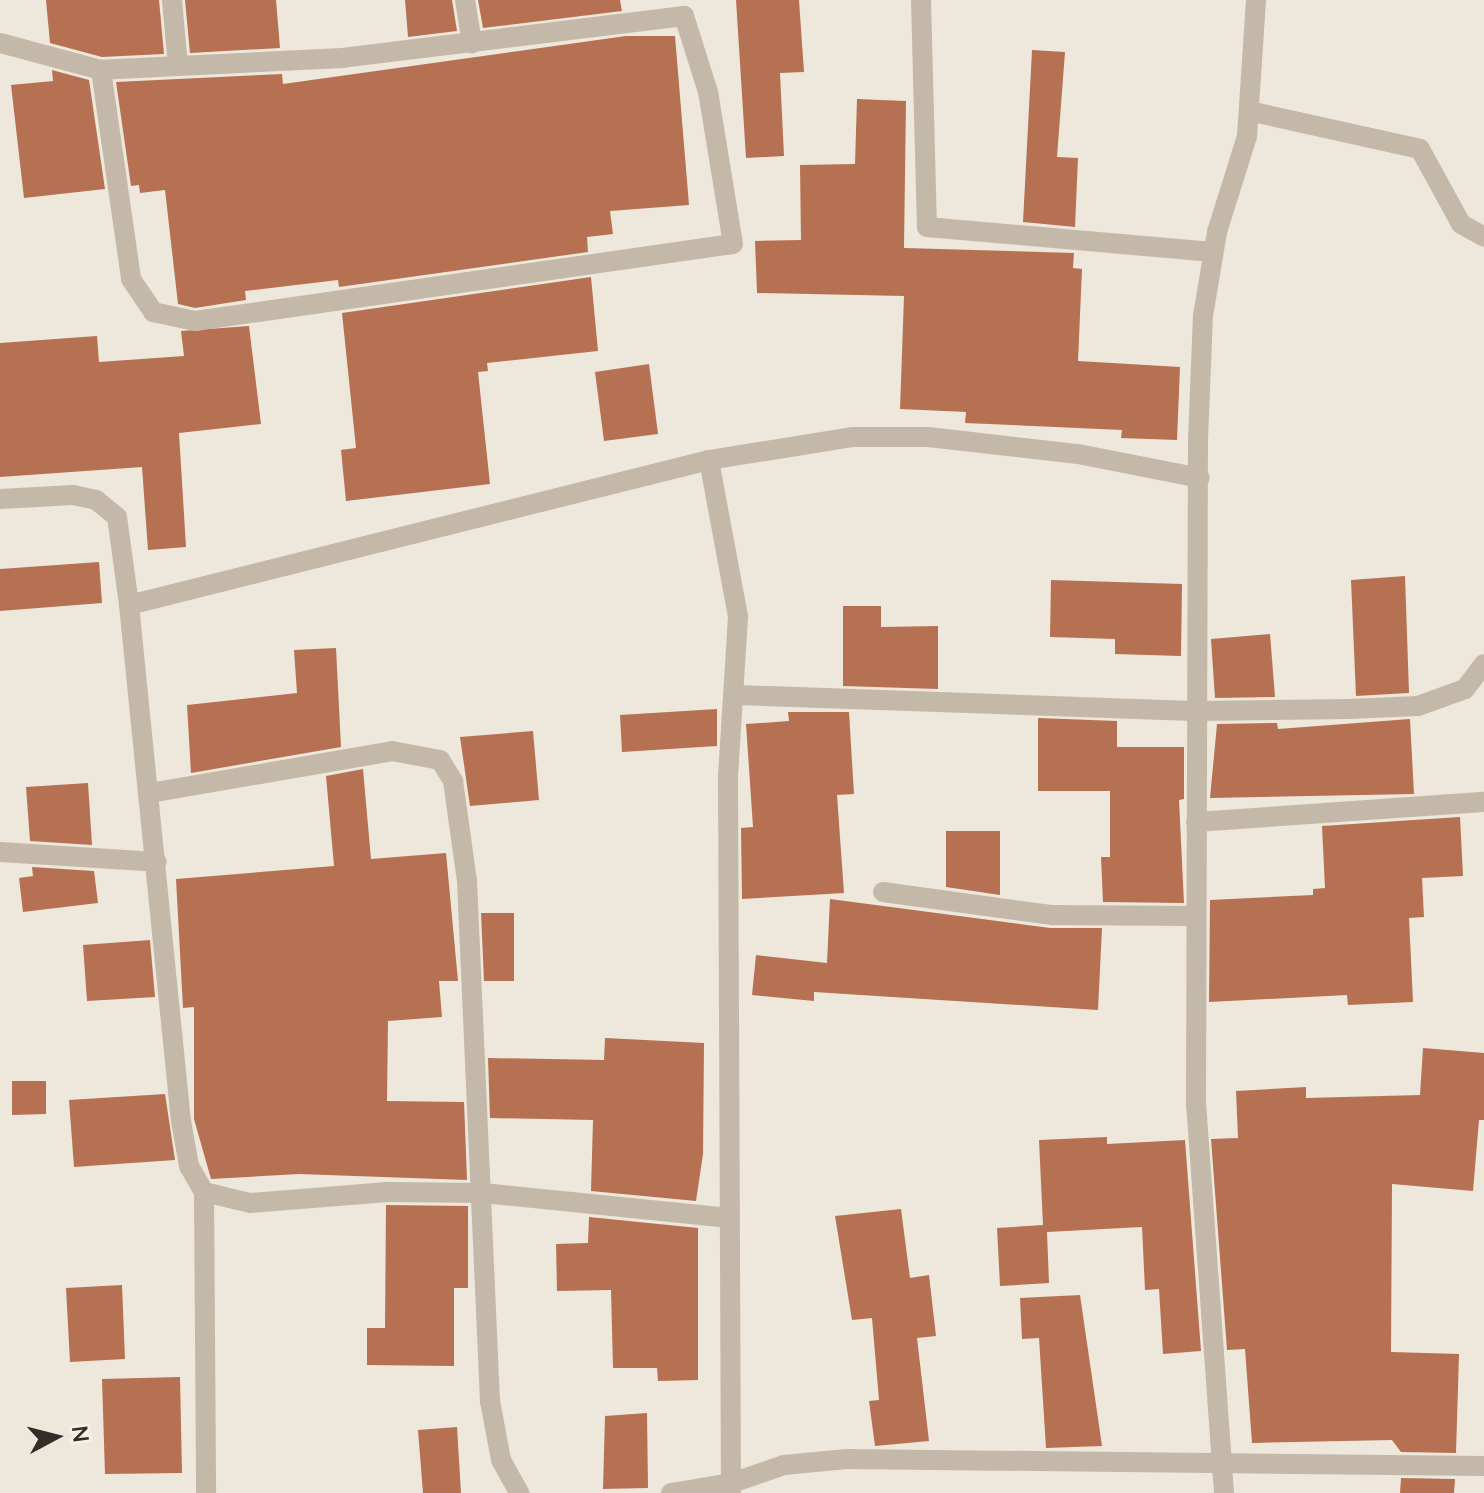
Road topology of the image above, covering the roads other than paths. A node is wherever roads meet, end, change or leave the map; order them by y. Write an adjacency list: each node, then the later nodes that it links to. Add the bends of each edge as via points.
1 (172, 0): 8 (street)
2 (465, 0): 7 (street)
3 (921, 0): 12 (street, via 927,227)
4 (1256, 0): 10 (street)
5 (683, 8): 7 (street); 9 (street, via 708,92 733,244 195,321 153,312 131,279)
6 (0, 43): 9 (street)
7 (472, 43): 8 (street, via 343,58)
8 (178, 66): 9 (street)
9 (101, 70)
10 (1249, 111): 11 (street, via 1420,149 1461,224); 12 (street)
11 (1484, 237)
12 (1213, 252): 14 (street, via 1203,316)
13 (709, 460): 14 (street, via 853,437 928,437 1078,454); 16 (street); 18 (street, via 738,617)
14 (1200, 478): 19 (street)
15 (0, 499): 16 (street, via 73,495 96,500 117,517)
16 (129, 605): 20 (street)
17 (1484, 664): 19 (street, via 1465,689 1418,706)
18 (737, 695): 19 (street); 29 (street, via 728,775)
19 (1200, 711): 22 (street)
20 (150, 793): 24 (street); 28 (street, via 392,751 440,760 453,781 467,881)
21 (1484, 802): 22 (street)
22 (1196, 822): 26 (street)
23 (0, 852): 24 (street)
24 (157, 862): 27 (street, via 181,1121 189,1166)
25 (883, 892): 26 (street, via 1052,915)
26 (1195, 916): 30 (street, via 1196,1106)
27 (204, 1192): 28 (street, via 250,1203 388,1192); 33 (street)
28 (483, 1193): 29 (street); 34 (street, via 490,1401 501,1460)
29 (730, 1218): 32 (street)
30 (1221, 1459): 31 (street); 32 (street, via 847,1459 784,1465); 36 (street)
31 (1484, 1466)
32 (732, 1488): 35 (street)
33 (206, 1493)
34 (519, 1493)
35 (671, 1493)
36 (1224, 1493)

